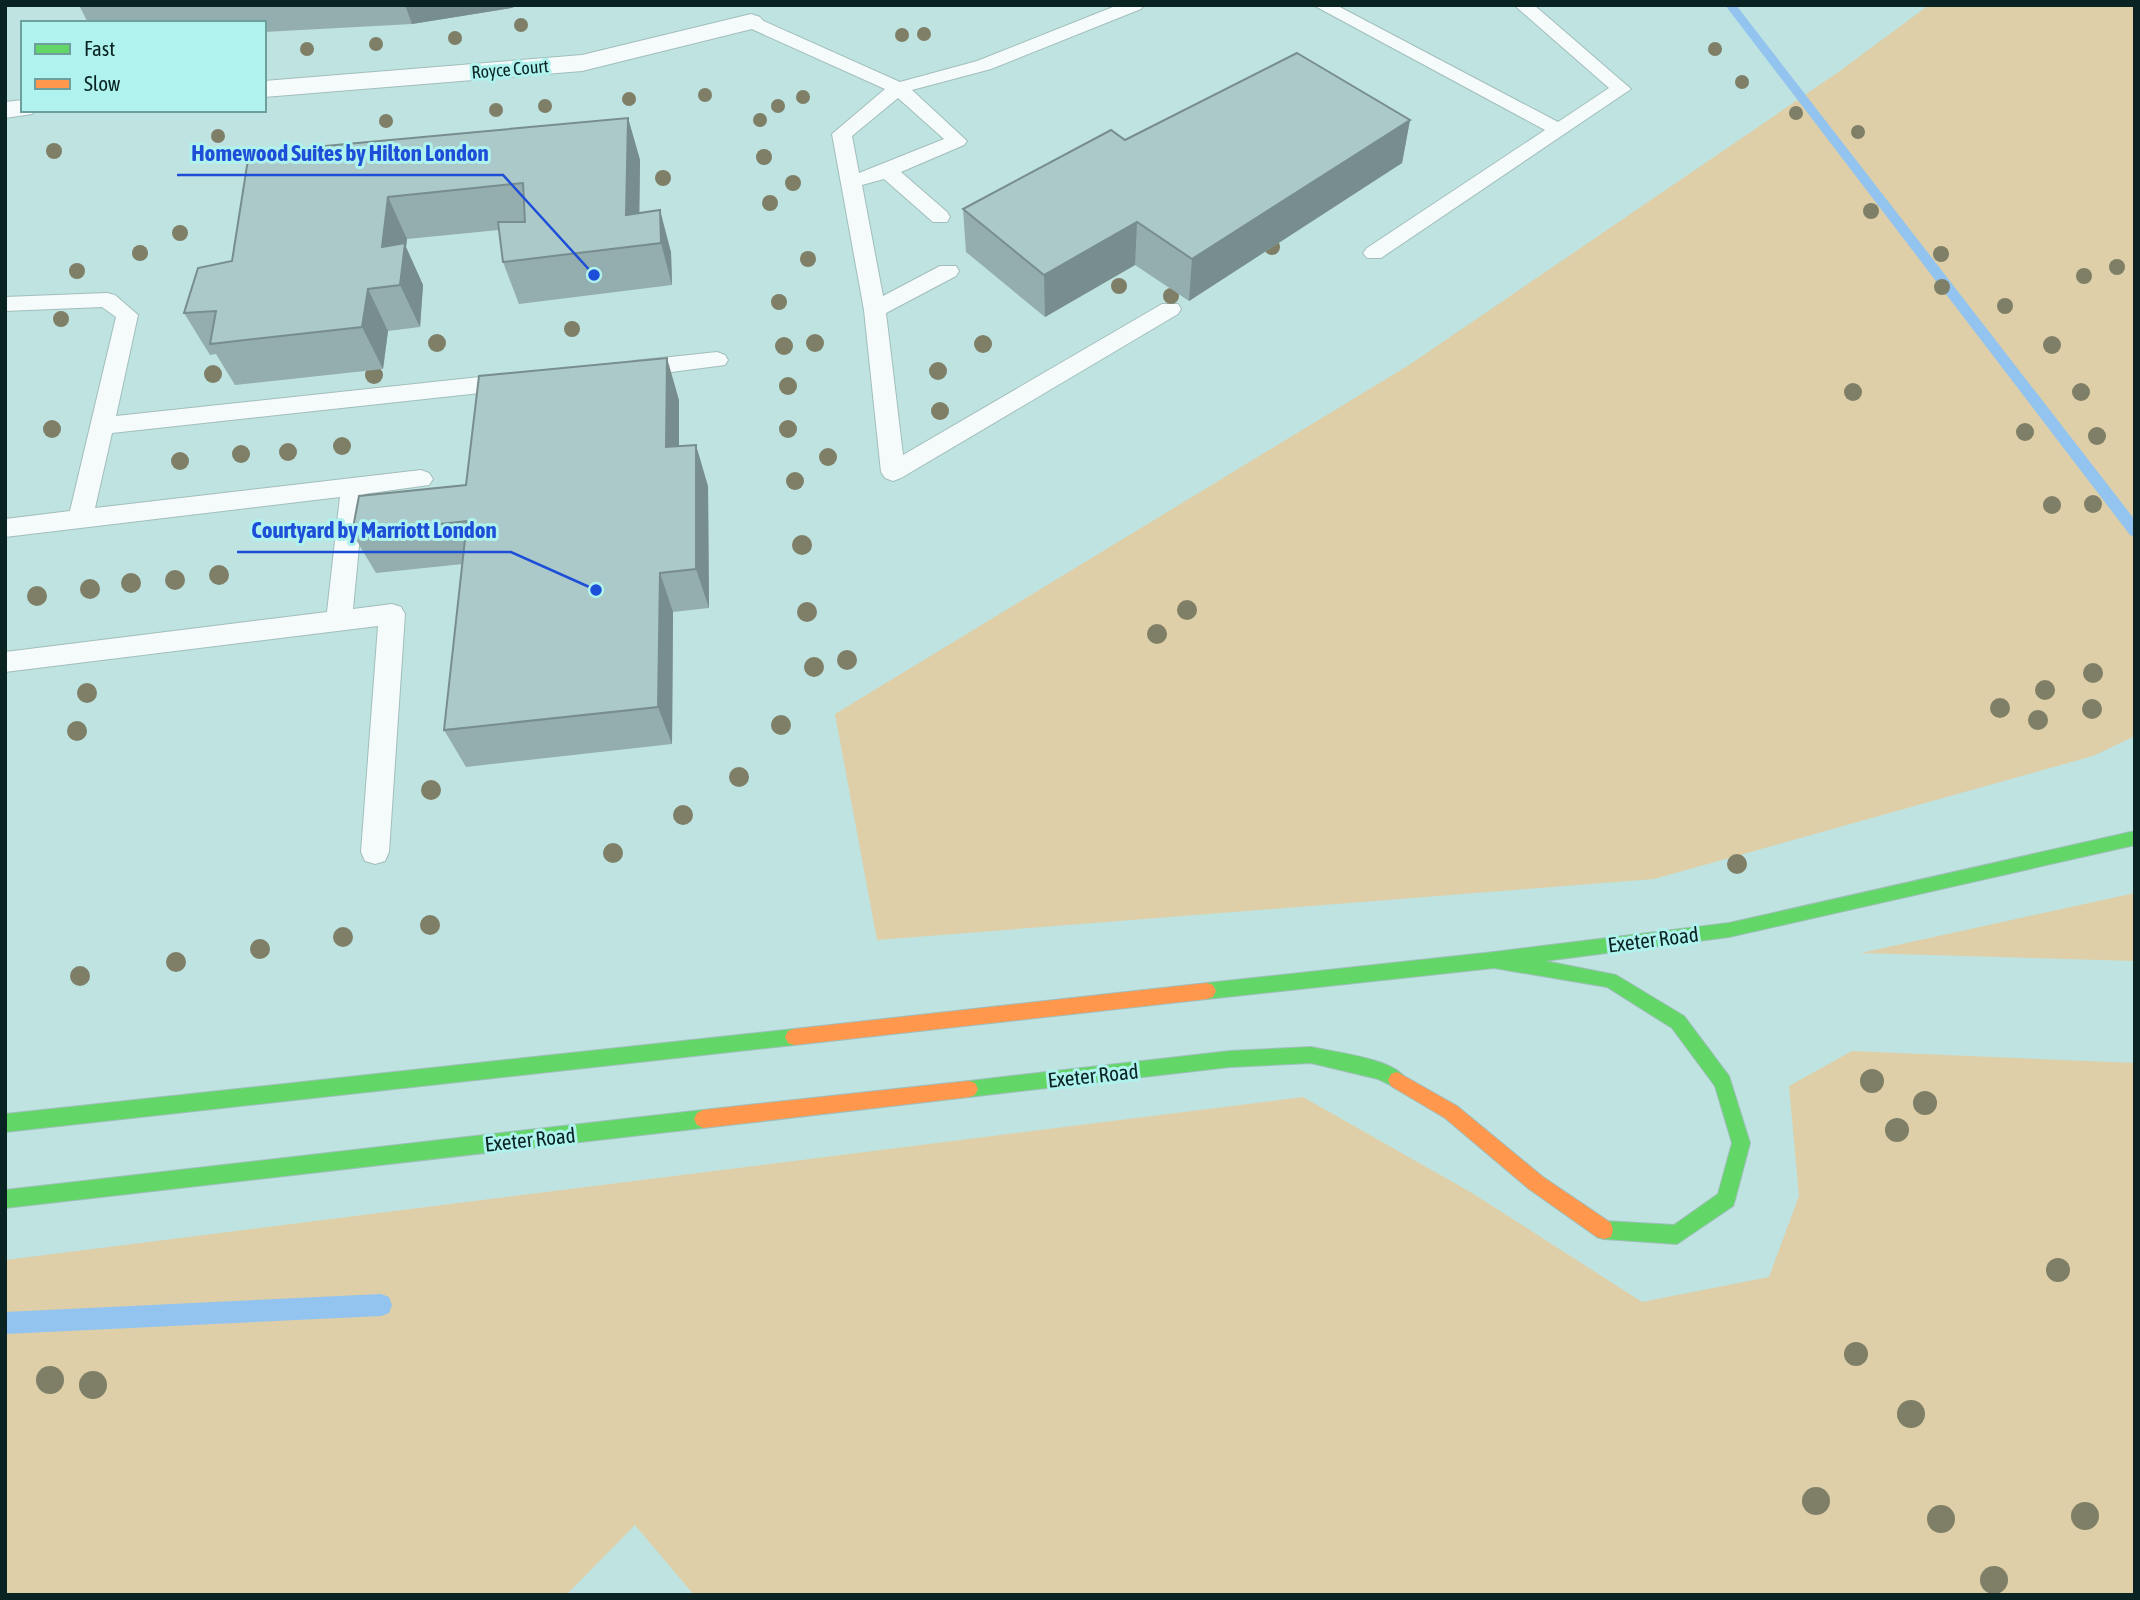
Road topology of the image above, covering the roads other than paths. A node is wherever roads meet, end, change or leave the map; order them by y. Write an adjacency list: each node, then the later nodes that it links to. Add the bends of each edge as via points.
1 (1135, 5): 5 (lane, via 984,65)
2 (1322, 5): 7 (lane)
3 (1523, 5): 7 (lane, via 1621,89)
4 (751, 22): 5 (lane); 6 (street, Royce Court, via 582,63)
5 (898, 88): 8 (lane, via 957,141); 9 (lane, via 842,134)
6 (266, 89)
7 (1559, 130): 11 (lane)
8 (887, 171): 9 (lane); 10 (lane)
9 (851, 182): 15 (lane)
10 (940, 217)
11 (1374, 253)
12 (948, 271): 15 (lane)
13 (5, 304): 19 (lane, via 107,300 127,315)
14 (1170, 309): 15 (lane, via 893,472)
15 (876, 310)
16 (717, 360): 17 (lane)
17 (608, 372)
18 (539, 379): 19 (lane)
19 (101, 426): 22 (lane)
20 (421, 479): 21 (lane)
21 (353, 486): 22 (lane); 24 (lane)
22 (80, 518): 23 (lane)
23 (5, 528)
24 (339, 620): 25 (lane); 27 (lane, via 392,614)
25 (5, 662)
26 (2135, 838): 28 (main road, Exeter Road, via 1729,930)
27 (375, 852)
28 (1494, 960): 29 (main road, Exeter Road); 30 (main road, Exeter Road, via 1610,980 1678,1022 1723,1082 1741,1143 1726,1200 1677,1235 1606,1231 1536,1183 1440,1105 1382,1071 1311,1055 1230,1059)
29 (5, 1123)
30 (5, 1199)

